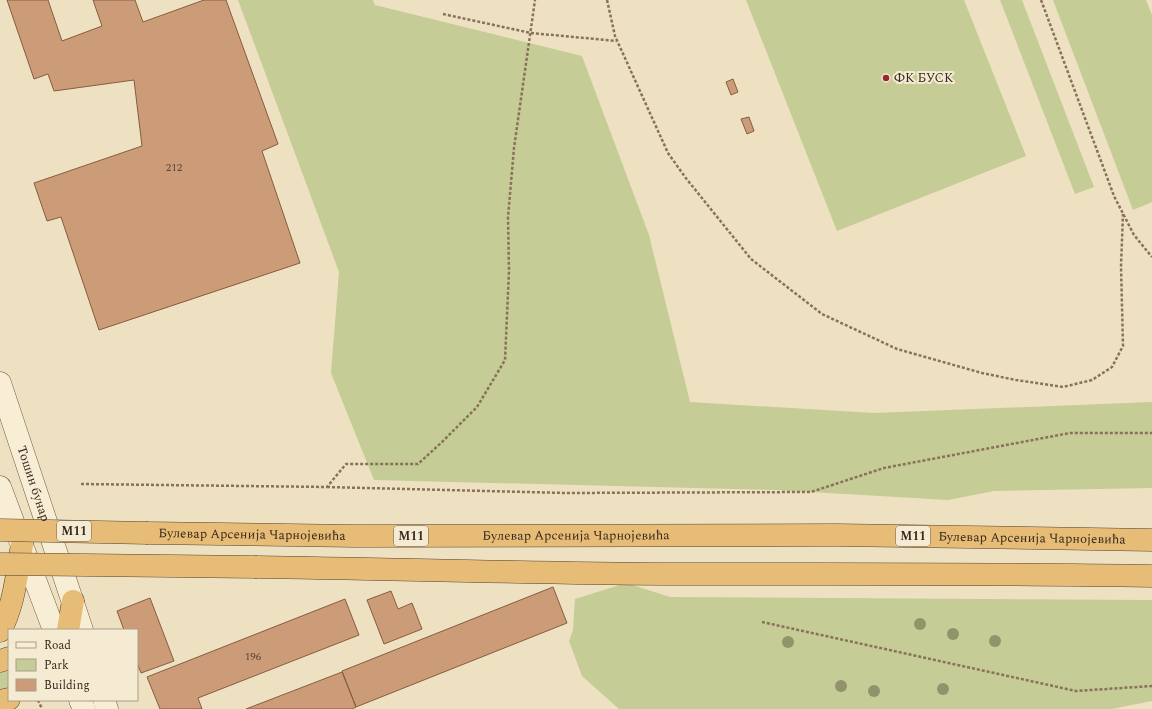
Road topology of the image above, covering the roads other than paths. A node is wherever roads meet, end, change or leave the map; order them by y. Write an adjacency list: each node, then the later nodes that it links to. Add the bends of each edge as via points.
1 (0, 383): 8 (main road, Тошин бунар)
2 (0, 487): 5 (main road)
3 (0, 530): 4 (highway, Булевар Арсенија Чарнојевића / M11, bridge, via 354,536 845,535)
4 (1152, 540)
5 (22, 545): 9 (main road); 12 (highway, via 14,588)
6 (0, 564): 7 (highway, bridge, via 662,574 913,573)
7 (1152, 576)
8 (73, 601): 10 (highway); 11 (main road, Тошин бунар)
9 (54, 629)
10 (68, 629)
11 (82, 629)
12 (0, 631)

